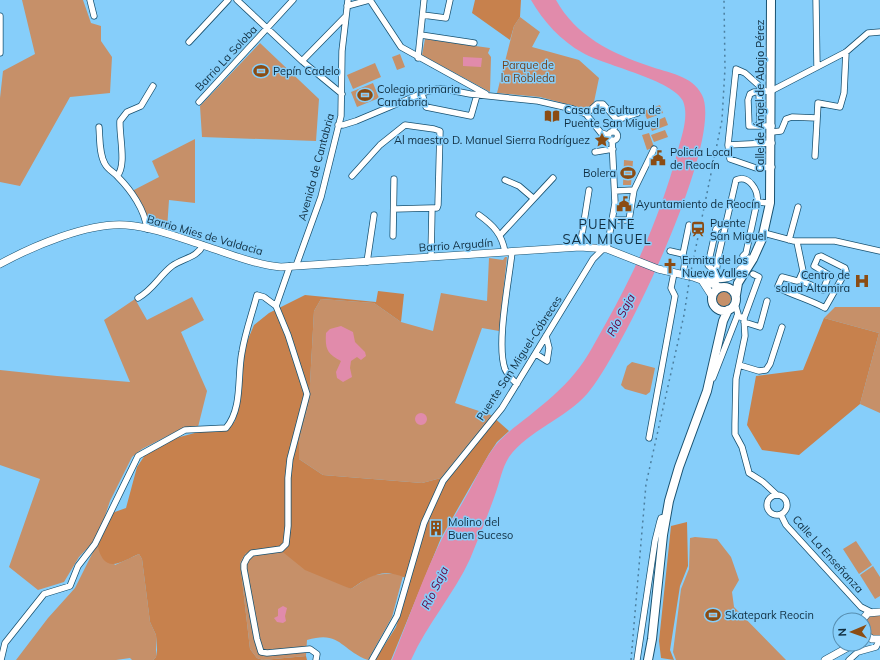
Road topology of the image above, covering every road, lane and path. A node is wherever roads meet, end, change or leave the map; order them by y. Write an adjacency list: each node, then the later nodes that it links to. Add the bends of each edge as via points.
1 (90, 0): 13 (street)
2 (228, 0): 18 (street)
3 (237, 0): 15 (street, Barrio La Soloba)
4 (293, 0): 15 (street, Barrio La Soloba)
5 (369, 0): 10 (street); 22 (street, via 401,47)
6 (424, 0): 11 (street)
7 (450, 0): 11 (street, via 446,18)
8 (771, 0): 27 (highway, Calle de Ángel de Abajo Pérez)
9 (816, 0): 24 (street)
10 (347, 3): 14 (street, Avenida de Cantabria)
11 (423, 15): 17 (street)
12 (0, 16): 21 (street)
13 (94, 16)
14 (346, 17): 23 (street); 28 (street, Avenida de Cantabria, via 342,51)
15 (267, 28): 23 (street, Barrio La Soloba); 33 (street, Barrio La Soloba)
16 (880, 32): 20 (street, via 868,33)
17 (421, 35): 19 (street); 22 (street)
18 (189, 42)
19 (474, 43)
20 (846, 52): 24 (street); 36 (street, via 844,93 840,107 818,103)
21 (0, 53)
22 (418, 58): 25 (street)
23 (302, 61): 28 (street, Barrio La Soloba)
24 (817, 67): 27 (street)
25 (459, 80): 30 (street); 32 (street)
26 (153, 86): 50 (street, via 141,106 127,112 120,121 122,167)
27 (762, 92): 39 (street); 39 (street, via 750,94 748,100 749,126); 41 (highway, Calle de Ángel de Abajo Pérez); 44 (street, via 746,73 736,69)
28 (342, 94): 38 (street, Avenida de Cantabria)
29 (422, 94): 30 (street, via 436,89); 31 (street, via 426,107 471,116); 38 (street, via 356,121)
30 (466, 94): 31 (street)
31 (477, 95): 32 (street)
32 (488, 96): 35 (street, via 538,101)
33 (199, 102)
34 (638, 113): 37 (street)
35 (586, 114): 37 (street, via 600,104); 42 (street, via 601,132)
36 (817, 118): 41 (street, via 792,117 786,119 781,131); 48 (street)
37 (617, 120): 42 (street)
38 (338, 125): 88 (street, Avenida de Cantabria, via 321,197)
39 (760, 126): 41 (street)
40 (99, 127): 50 (street, via 104,162 109,171)
41 (772, 129): 43 (highway, Calle de Ángel de Abajo Pérez)
42 (611, 136): 45 (street)
43 (772, 143): 44 (street); 49 (highway, Calle de Ángel de Abajo Pérez)
44 (728, 145): 49 (street, via 730,159 756,168)
45 (613, 149): 47 (street); 57 (street)
46 (654, 149): 56 (street)
47 (594, 152)
48 (815, 156)
49 (772, 167): 60 (highway, Calle de Ángel de Abajo Pérez)
50 (117, 176): 68 (street, via 133,195 144,216)
51 (352, 176): 62 (street, via 399,128 405,125 440,131 438,204 437,208)
52 (553, 178): 58 (street)
53 (394, 179): 63 (street)
54 (505, 180): 58 (street, via 519,186)
55 (589, 190): 76 (street)
56 (634, 190): 57 (street); 66 (street, via 629,220)
57 (614, 191): 66 (street)
58 (533, 198): 70 (street)
59 (757, 202): 60 (street); 83 (street, via 746,253); 96 (street, via 754,186 745,180 736,180 725,226)
60 (770, 203): 69 (highway, Calle de Ángel de Abajo Pérez)
61 (798, 207): 72 (street)
62 (432, 208): 63 (street); 84 (street)
63 (394, 209): 71 (street)
64 (374, 215): 86 (street)
65 (479, 215): 70 (street)
66 (613, 220): 78 (street)
67 (689, 225): 82 (street)
68 (147, 229): 75 (main road, Barrio Mies de Valdacia); 87 (main road, Barrio Mies de Valdacia, via 126,225 92,228 39,246)
69 (764, 233): 72 (street); 74 (highway, Calle de Ángel de Abajo Pérez)
70 (500, 234): 81 (street)
71 (393, 236)
72 (789, 240): 73 (street)
73 (797, 242): 79 (street, via 835,241); 94 (street, via 803,271)
74 (760, 243): 92 (highway, Calle de Ángel de Abajo Pérez); 96 (main road, via 738,274)
75 (203, 245): 88 (main road, Barrio Mies de Valdacia, via 254,262); 97 (street, via 200,251 173,266 148,292)
76 (580, 247): 77 (main road, Barrio Argudín); 81 (main road, Barrio Argudín)
77 (591, 248): 78 (main road, Barrio Argudín); 85 (street)
78 (605, 249): 85 (street, Puente San Miguel-Cóbreces); 89 (main road, Barrio Argudín, via 658,269)
79 (880, 250)
80 (670, 251): 82 (street)
81 (509, 252): 84 (main road, Barrio Argudín); 110 (street, via 502,358 506,370)
82 (683, 254): 91 (street)
83 (743, 256)
84 (431, 257): 86 (main road, Barrio Argudín)
85 (593, 259): 106 (street, Puente San Miguel-Cóbreces)
86 (367, 262): 88 (main road, Barrio Argudín)
87 (0, 264)
88 (293, 266): 100 (street, Avenida de Cantabria)
89 (674, 272): 91 (main road, Barrio Argudín); 112 (street, via 671,288 675,296)
90 (753, 274): 104 (street, via 759,276)
91 (683, 275): 93 (main road, Barrio Argudín)
92 (743, 275): 96 (highway); 98 (highway, Calle de Ángel de Abajo Pérez, via 737,286)
93 (694, 277): 95 (main road); 96 (main road)
94 (799, 280): 94 (street, via 823,290 829,275 814,266 821,256 845,268 846,271 825,308 804,297 800,298 786,292 778,286 782,277)
95 (702, 281): 96 (main road); 96 (main road)
96 (718, 285): 98 (highway, via 733,290); 101 (highway, via 712,304)
97 (138, 298)
98 (736, 300): 102 (highway); 103 (street)
99 (767, 301): 104 (street, via 760,327)
100 (276, 306): 122 (street, via 257,295 242,352 236,408 231,422 226,428 185,430 138,456 95,544 78,566 70,586 44,594 5,643); 123 (street, via 307,394 290,459 286,544 281,549 252,553 247,558 244,569 261,652 310,649 317,654)
101 (718, 310): 102 (highway); 107 (highway)
102 (728, 310): 107 (highway)
103 (737, 316): 104 (street); 111 (street)
104 (744, 320): 109 (street, via 746,336)
105 (782, 328): 109 (street, via 766,370 759,371)
106 (546, 336): 108 (street, Puente San Miguel-Cóbreces); 108 (street, via 549,348 547,361)
107 (719, 342): 111 (highway)
108 (536, 354): 110 (street, Puente San Miguel-Cóbreces)
109 (739, 365): 113 (street, via 736,378 735,434 742,447 749,473)
110 (517, 384): 124 (street, Puente San Miguel-Cóbreces, via 494,419 443,481 424,523 397,616)
111 (706, 390): 115 (highway, via 673,486)
112 (649, 438)
113 (776, 495): 114 (street, via 784,498 787,504 786,511); 114 (street, via 769,500 767,506 772,514)
114 (781, 515): 116 (street, Calle La Enseñanza, via 786,525)
115 (666, 517): 119 (highway); 125 (street, via 661,518 655,541)
116 (861, 607): 117 (street, Calle La Enseñanza); 118 (street, Calle La Enseñanza)
117 (862, 612)
118 (871, 612)
119 (652, 639): 126 (highway); 127 (highway)
120 (880, 639): 129 (street, via 876,647 858,652)
121 (838, 652): 128 (main road)
122 (1, 660)
123 (316, 660)
124 (372, 660)
125 (637, 660)
126 (648, 660)
127 (655, 660)
128 (825, 660)
129 (849, 660)

